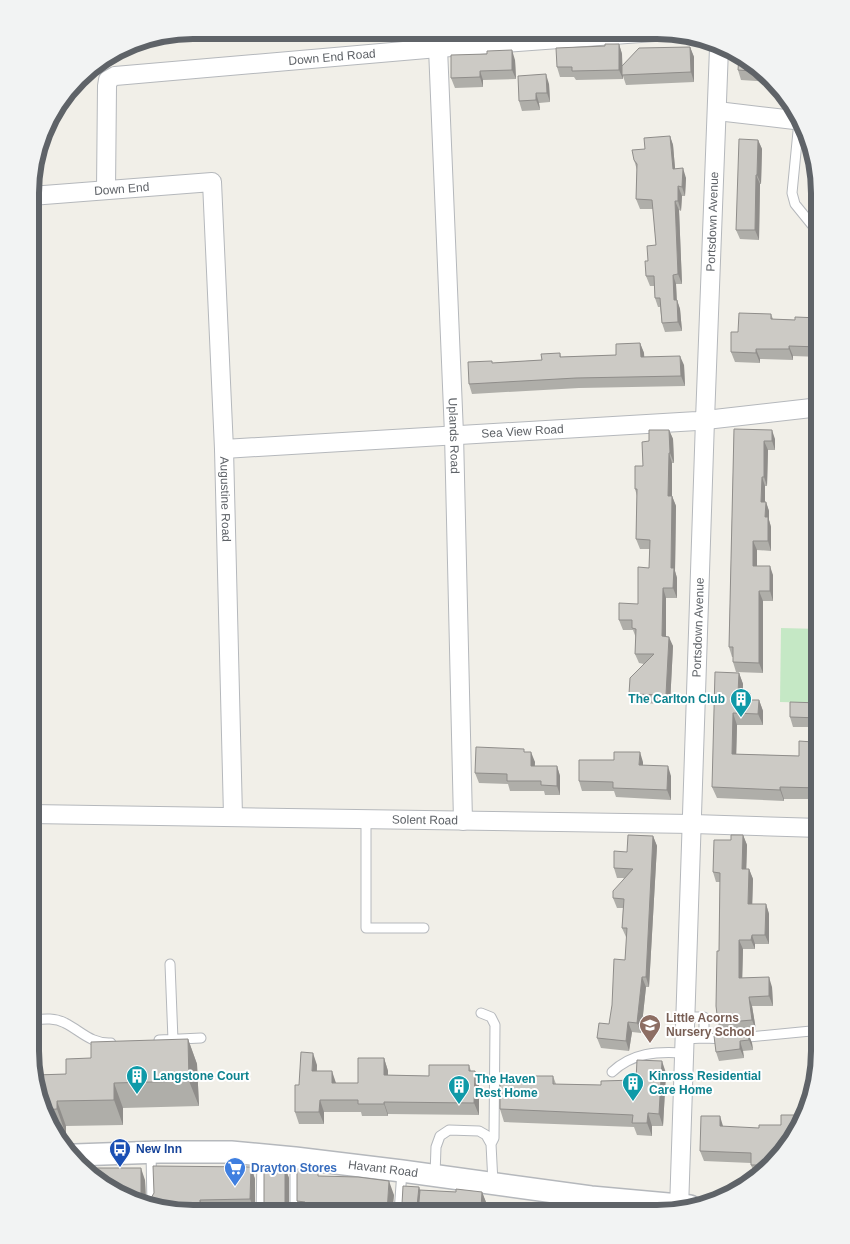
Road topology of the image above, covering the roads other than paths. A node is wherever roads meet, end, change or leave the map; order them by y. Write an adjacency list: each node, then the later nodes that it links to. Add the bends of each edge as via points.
1 (560, 39): 2 (street, Down End Road)
2 (438, 48): 8 (street, Down End Road, via 115,76 108,80 107,86); 13 (street, Uplands Road)
3 (719, 52): 4 (street, Portsdown Avenue)
4 (717, 111): 5 (street); 12 (street, Portsdown Avenue)
5 (792, 120)
6 (799, 135): 10 (lane, via 792,193 795,204)
7 (212, 182): 8 (street, Down End); 14 (street, Augustine Road)
8 (106, 190): 9 (street, Down End)
9 (39, 195)
10 (811, 224)
11 (811, 408): 12 (street, Sea View Road)
12 (705, 420): 13 (street, Sea View Road); 19 (street, Portsdown Avenue)
13 (454, 434): 14 (street, Sea View Road); 18 (street, Uplands Road)
14 (224, 449): 16 (street, Augustine Road)
15 (39, 814): 16 (street, Solent Road)
16 (233, 816): 17 (street, Solent Road)
17 (366, 820): 18 (street, Solent Road); 21 (lane, via 366,928)
18 (463, 822): 19 (street, Solent Road)
19 (693, 824): 20 (street, Solent Road); 24 (street, Portsdown Avenue)
20 (811, 828)
21 (424, 928)
22 (170, 964): 30 (lane)
23 (480, 1013): 34 (lane, via 491,1017 495,1025 494,1138)
24 (685, 1018): 28 (lane, via 704,1017); 32 (street, Portsdown Avenue)
25 (39, 1019): 31 (lane, via 64,1022 90,1040)
26 (811, 1031): 28 (lane)
27 (201, 1038): 30 (lane)
28 (704, 1038): 32 (lane)
29 (154, 1040): 30 (lane)
30 (173, 1040)
31 (116, 1042)
32 (684, 1046): 33 (lane, via 635,1056); 43 (street, Portsdown Avenue)
33 (612, 1072)
34 (491, 1144): 40 (lane, via 479,1131 449,1130 440,1136 436,1147); 41 (lane)
35 (151, 1152): 36 (street, Havant Road); 37 (street, Havant Road); 42 (lane)
36 (79, 1155)
37 (262, 1155): 38 (street, Havant Road); 44 (lane)
38 (295, 1158): 39 (street, Havant Road); 45 (lane)
39 (402, 1171): 40 (street, Havant Road); 46 (lane)
40 (436, 1175): 41 (street, Havant Road)
41 (493, 1183): 47 (street, Havant Road)
42 (152, 1199)
43 (683, 1203)
44 (261, 1205)
45 (295, 1205)
46 (400, 1205)
47 (590, 1205)

